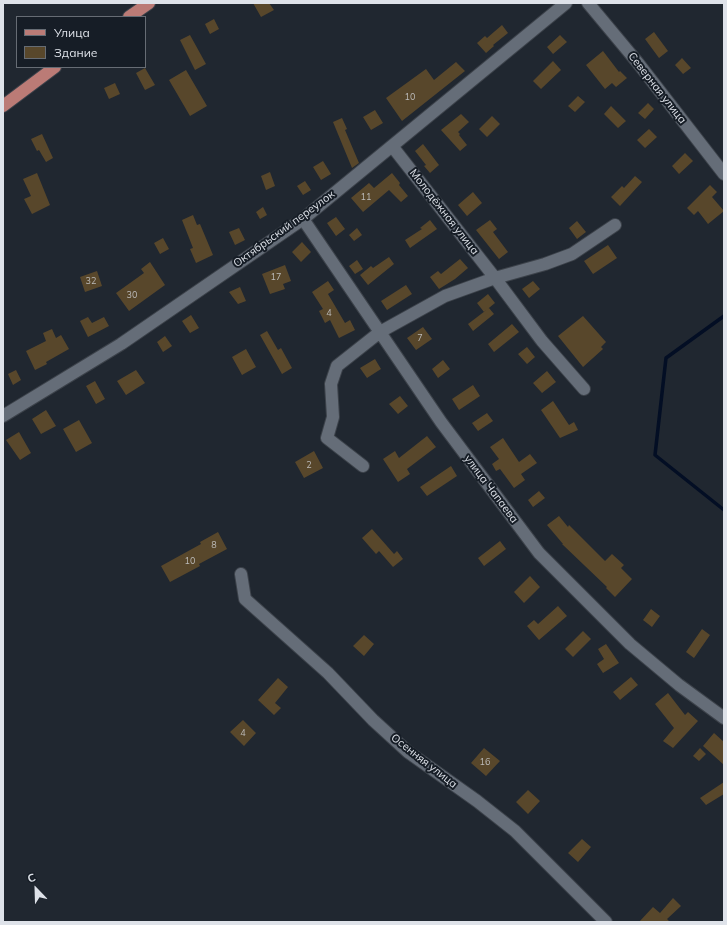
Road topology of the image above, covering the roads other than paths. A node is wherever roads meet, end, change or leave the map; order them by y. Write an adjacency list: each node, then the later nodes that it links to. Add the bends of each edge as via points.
1 (149, 3): 4 (main road)
2 (566, 3): 7 (street, Октябрьский переулок)
3 (588, 3): 8 (street, Северная улица)
4 (130, 16)
5 (54, 68): 6 (main road)
6 (3, 106)
7 (392, 146): 9 (street, Октябрьский переулок); 11 (street, Молодёжная улица)
8 (724, 174)
9 (302, 219): 12 (street, улица Чапаева); 14 (street, Октябрьский переулок, via 121,344)
10 (615, 225): 11 (street, via 572,254)
11 (495, 278): 12 (street, via 445,296); 13 (street, Молодёжная улица, via 542,341)
12 (380, 332): 15 (street, via 337,366 331,384 333,417 327,438); 17 (street, улица Чапаева, via 441,422 539,554 630,644)
13 (584, 389)
14 (3, 416)
15 (363, 466)
16 (241, 574): 18 (street, Осенняя улица, via 245,599 328,673 408,752 515,831)
17 (724, 718)
18 (606, 922)

